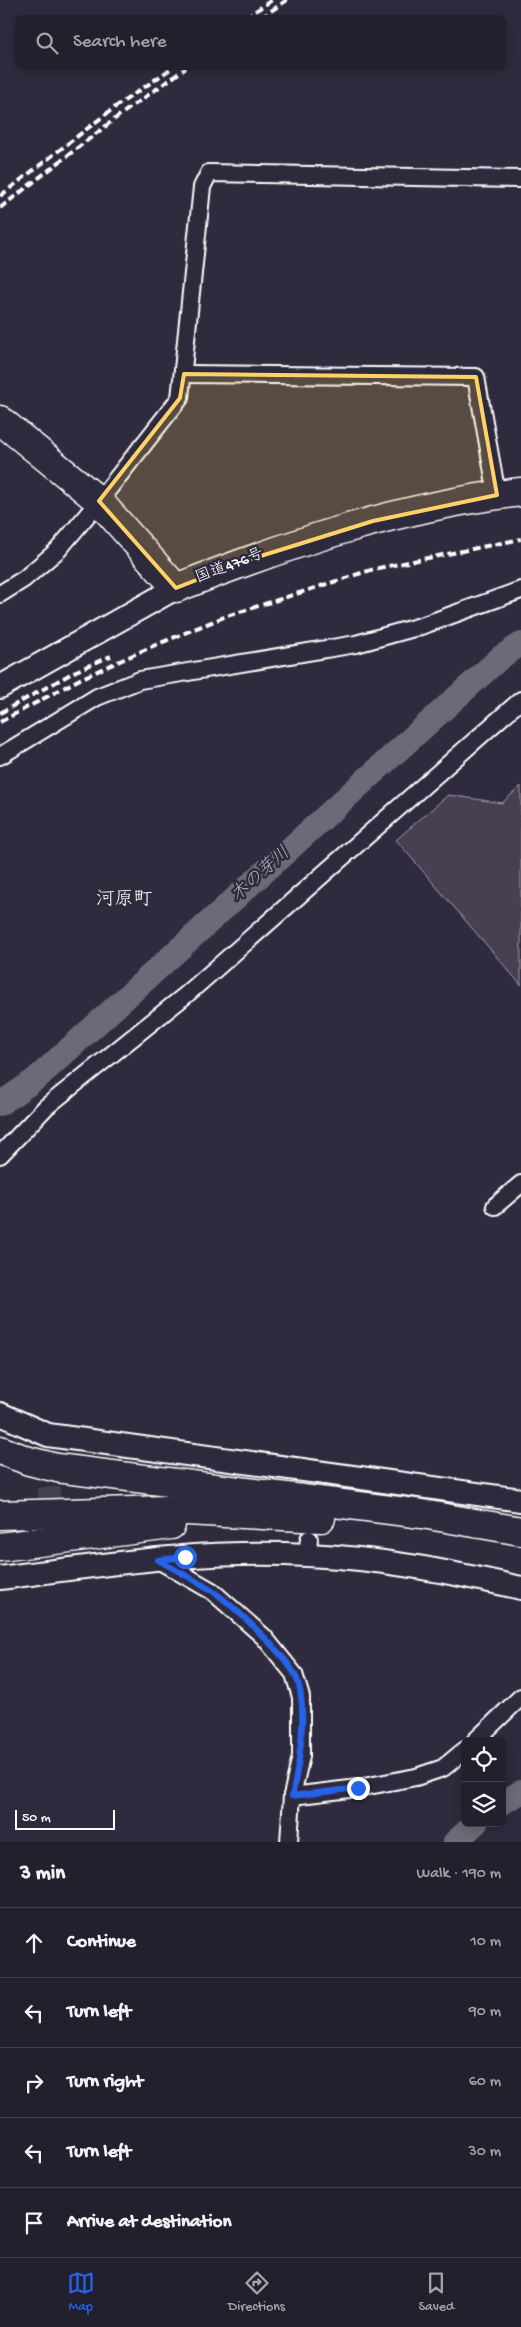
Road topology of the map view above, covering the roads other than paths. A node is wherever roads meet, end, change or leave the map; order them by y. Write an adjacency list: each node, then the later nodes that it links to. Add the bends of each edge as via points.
1 (521, 179): 2 (street, via 209,173 202,187)
2 (184, 374): 4 (street, via 476,378); 5 (street, via 180,398)
3 (0, 420): 5 (highway, 国道476号)
4 (509, 493): 6 (highway, 国道476号, via 373,521 310,538)
5 (99, 501): 6 (highway, 国道476号); 8 (street, via 58,550 24,579)
6 (176, 588): 9 (street)
7 (521, 590): 11 (street, via 421,626 356,644 140,680 97,697)
8 (0, 594)
9 (0, 687)
10 (520, 702): 12 (street, via 187,994 46,1107)
11 (0, 756)
12 (0, 1156)
13 (521, 1184): 14 (street)
14 (495, 1206)
15 (0, 1414): 18 (street, via 48,1444 310,1478)
16 (0, 1450): 19 (highway, via 30,1462 58,1468)
17 (0, 1500): 19 (highway, via 170,1497)
18 (521, 1500)
19 (377, 1509): 22 (highway)
20 (0, 1514): 21 (highway, via 168,1510)
21 (332, 1519): 23 (highway, via 186,1524); 24 (highway, via 432,1531)
22 (521, 1532)
23 (0, 1547)
24 (521, 1547)
25 (158, 1560): 26 (street, via 51,1561); 27 (street, via 308,1547); 31 (street, via 212,1591 264,1637 294,1674 300,1697 301,1756)
26 (0, 1578)
27 (521, 1588)
28 (521, 1697): 29 (street)
29 (479, 1737)
30 (461, 1753): 31 (street, via 443,1768 416,1777)
31 (292, 1796): 32 (street)
32 (290, 1842)

